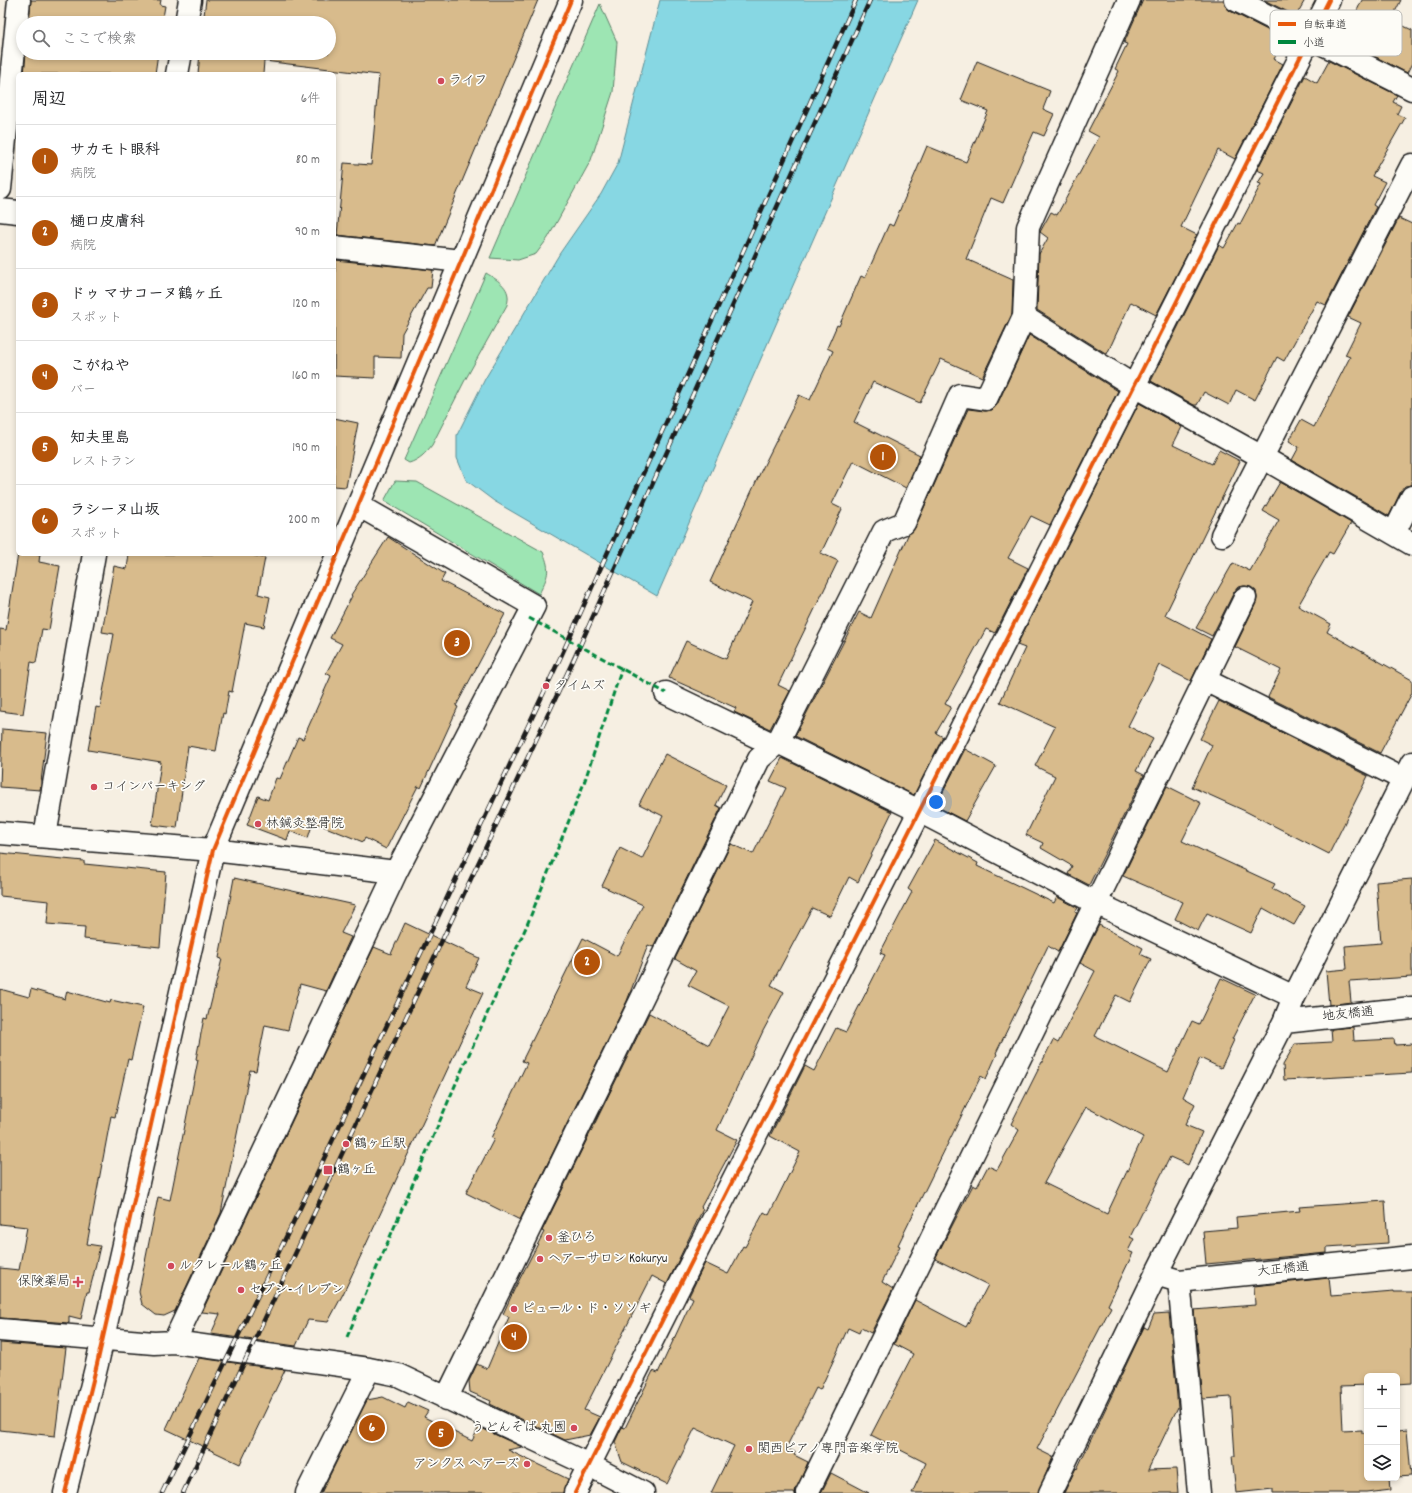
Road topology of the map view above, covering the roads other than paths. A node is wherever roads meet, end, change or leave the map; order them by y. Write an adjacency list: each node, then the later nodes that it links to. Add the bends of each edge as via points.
1 (19, 0): 8 (street)
2 (190, 0): 9 (street)
3 (571, 0): 22 (street)
4 (1129, 0): 23 (street, via 1028,227)
5 (1236, 0): 10 (street)
6 (1329, 0): 7 (street)
7 (1324, 10)
8 (17, 16)
9 (187, 16)
10 (1270, 17)
11 (16, 30): 18 (street)
12 (1300, 56): 24 (street)
13 (1347, 56): 16 (street)
14 (180, 60): 15 (street)
15 (177, 72)
16 (1412, 89)
17 (1412, 165): 25 (street)
18 (0, 189)
19 (0, 210): 20 (street)
20 (16, 212)
21 (336, 247): 22 (street)
22 (461, 261): 27 (street)
23 (1024, 317): 24 (street); 34 (street, via 986,399 960,395 904,523 884,530)
24 (1134, 386): 25 (street); 36 (street)
25 (1262, 457): 28 (street); 29 (street)
26 (1412, 497): 29 (street)
27 (358, 505): 39 (street); 40 (street, via 534,606)
28 (1222, 535)
29 (1403, 538)
30 (94, 556): 38 (street)
31 (1245, 598): 32 (street)
32 (1205, 680): 35 (street); 41 (street)
33 (666, 692): 34 (street)
34 (776, 743): 36 (street); 52 (street, via 759,759)
35 (1408, 771): 42 (street)
36 (919, 811): 41 (street); 53 (street)
37 (0, 832): 38 (street)
38 (45, 836): 39 (street)
39 (213, 850): 40 (street); 49 (street)
40 (396, 872): 50 (street)
41 (1096, 903): 42 (street); 58 (street)
42 (1294, 997): 44 (street)
43 (1412, 1008): 44 (street, 地友橋通)
44 (1284, 1022): 46 (street)
45 (1412, 1257): 47 (street, 大正橋通)
46 (1156, 1274): 47 (street, 大正橋通); 59 (street)
47 (1179, 1281): 60 (street)
48 (0, 1330): 49 (street, via 77,1338)
49 (103, 1338): 50 (street, via 154,1343); 54 (street)
50 (174, 1342): 51 (street)
51 (369, 1369): 52 (street, via 398,1375); 55 (street)
52 (446, 1399): 53 (street)
53 (589, 1465): 56 (street); 57 (street)
54 (65, 1493)
55 (307, 1493)
56 (575, 1493)
57 (643, 1493)
58 (807, 1493)
59 (1050, 1493)
60 (1200, 1493)

